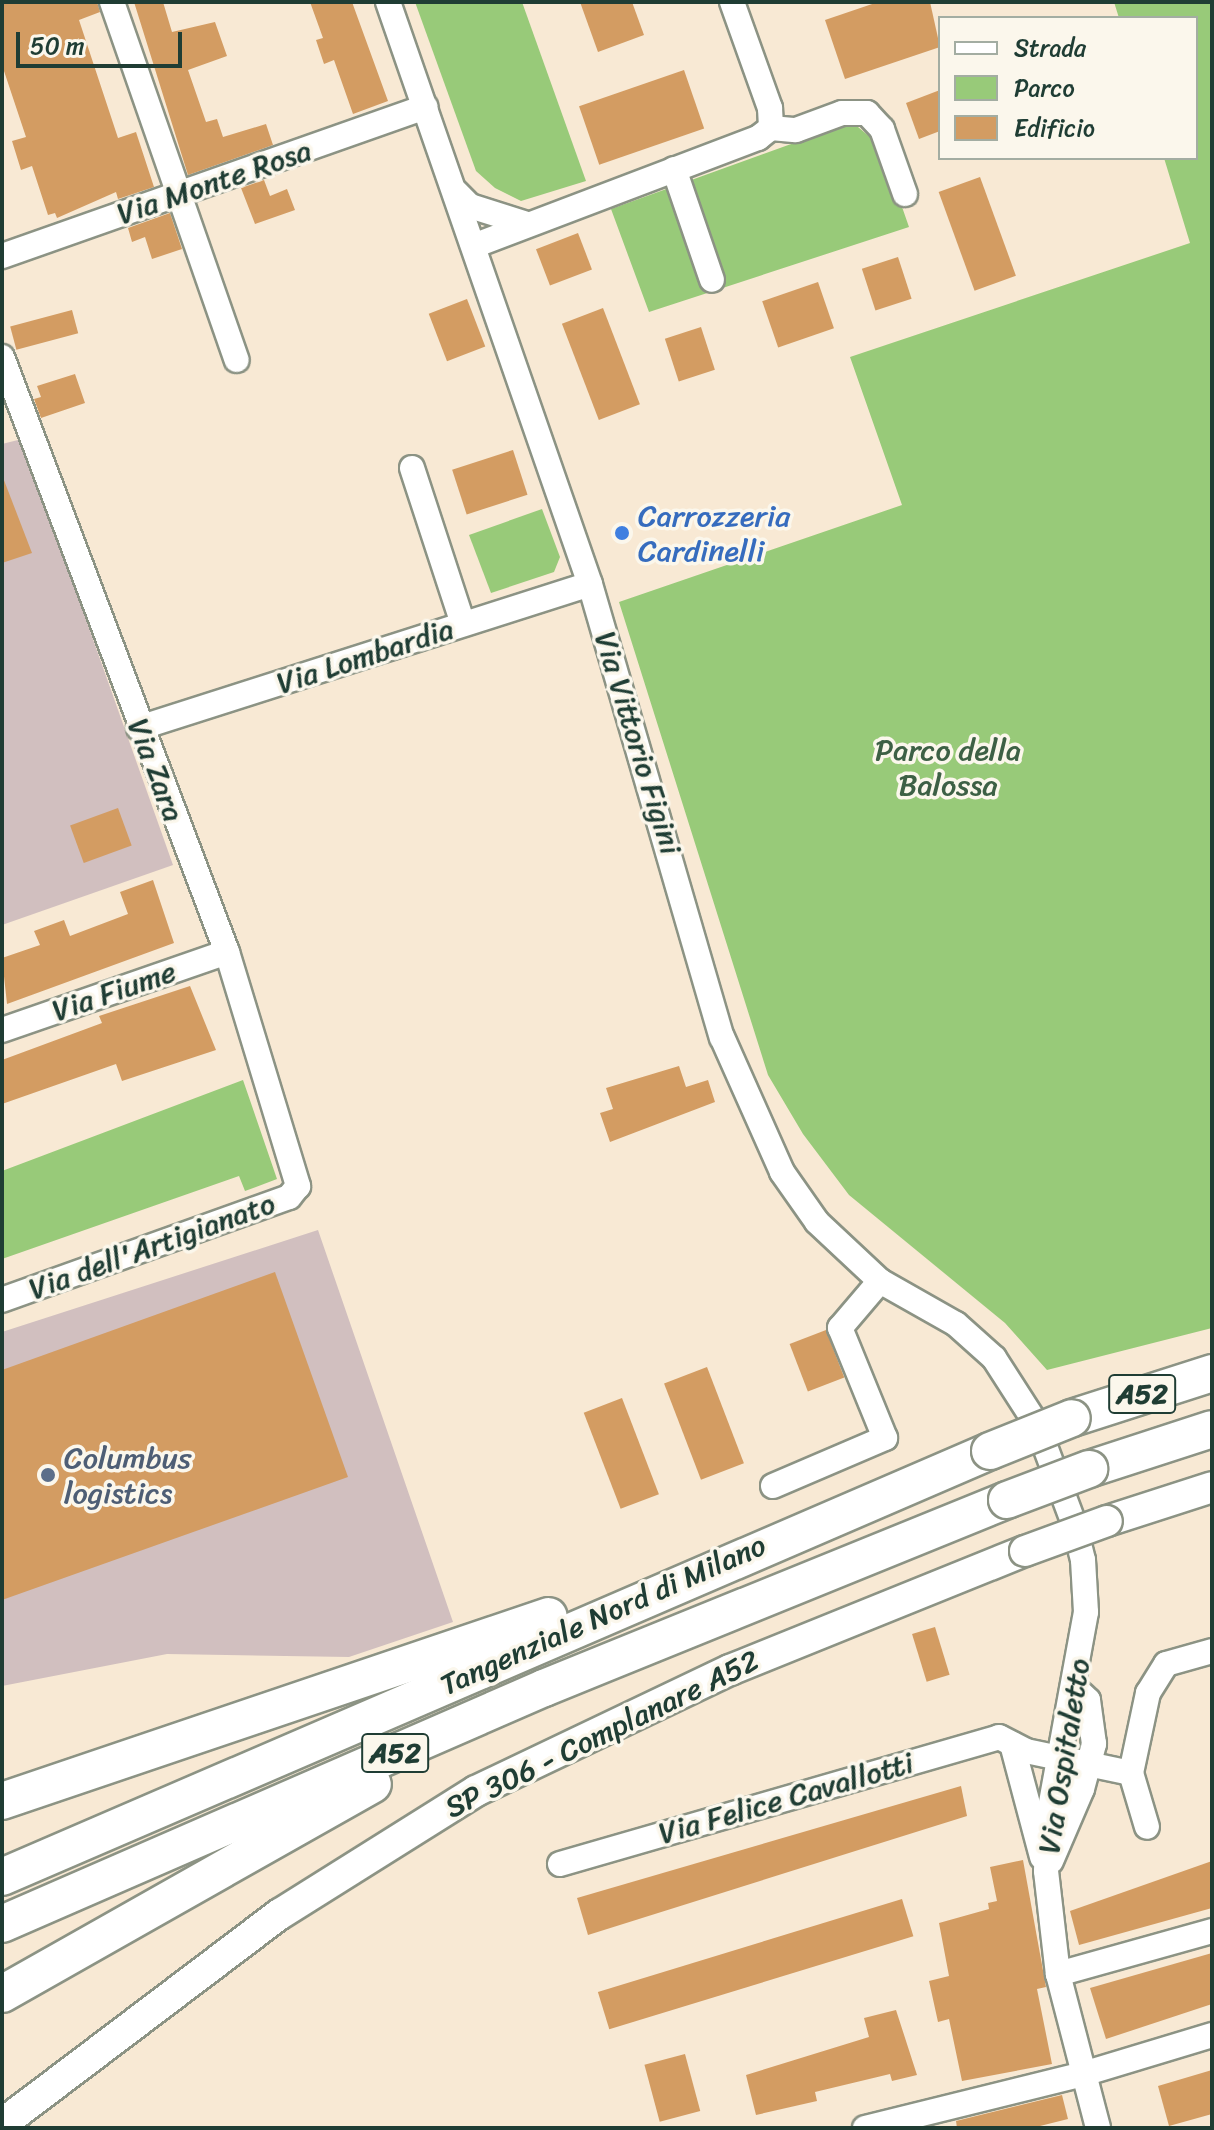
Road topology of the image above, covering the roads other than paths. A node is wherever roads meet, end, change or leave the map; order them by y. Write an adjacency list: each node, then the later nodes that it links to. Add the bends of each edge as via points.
1 (112, 2): 9 (street)
2 (388, 2): 4 (street, Via Vittorio Figini)
3 (732, 2): 5 (street, via 770,108)
4 (426, 107): 7 (street, Via Vittorio Figini); 9 (street, Via Monte Rosa)
5 (771, 128): 6 (street, via 758,138); 8 (street, via 796,130 842,113 867,113 882,129)
6 (674, 169): 10 (street); 13 (street)
7 (456, 192): 10 (street, via 470,206); 11 (street, Via Vittorio Figini)
8 (905, 194)
9 (178, 195): 12 (street, Via Monte Rosa); 15 (street)
10 (524, 223): 11 (street)
11 (476, 245): 17 (street, Via Vittorio Figini)
12 (2, 256)
13 (712, 280)
14 (2, 357): 19 (street, Via Zara)
15 (237, 360)
16 (412, 468): 18 (street)
17 (590, 584): 18 (street, Via Lombardia); 23 (street, Via Vittorio Figini, via 722,1037 782,1172 817,1222)
18 (463, 624): 19 (street, Via Lombardia)
19 (139, 728): 20 (street, Via Zara)
20 (227, 952): 21 (street, Via Fiume); 22 (street, Via Zara)
21 (2, 1030)
22 (298, 1186): 24 (street, Via dell'Artigianato, via 289,1197)
23 (880, 1281): 26 (street, Via Vittorio Figini, via 956,1324 994,1358); 28 (street, via 840,1328 885,1438)
24 (2, 1300)
25 (1212, 1373): 30 (highway, Tangenziale Nord di Milano / A52, bridge, via 1072,1418)
26 (1019, 1392): 32 (street, Via Ospitaletto, via 1050,1456 1083,1560 1086,1612)
27 (1212, 1429): 33 (highway, Tangenziale Nord di Milano / A52, bridge, via 1007,1500)
28 (773, 1486)
29 (1212, 1487): 49 (main road, SP 306 - Complanare A52, bridge, via 1025,1551 730,1670 476,1791 280,1914)
30 (775, 1540): 38 (highway); 42 (highway, Tangenziale Nord di Milano / A52)
31 (1210, 1658): 37 (street, via 1166,1664 1148,1693)
32 (1074, 1687): 35 (street, Via Ospitaletto); 36 (street, via 1088,1700 1093,1722)
33 (544, 1688): 43 (highway, Tangenziale Nord di Milano / A52); 46 (highway)
34 (1012, 1744): 35 (street, Via Felice Cavallotti); 40 (street, Via Felice Cavallotti, via 990,1738); 41 (street)
35 (1059, 1758): 36 (street, Via Felice Cavallotti); 41 (street, Via Ospitaletto)
36 (1090, 1765): 37 (street, Via Felice Cavallotti); 41 (street)
37 (1131, 1773): 39 (street)
38 (2, 1801)
39 (1147, 1827)
40 (560, 1864)
41 (1046, 1871): 45 (street, Via Ospitaletto)
42 (2, 1877)
43 (2, 1924)
44 (1212, 1931): 45 (street)
45 (1058, 1974): 48 (street, Via Ospitaletto)
46 (2, 1994)
47 (1212, 2035): 48 (street)
48 (1083, 2074): 52 (street); 53 (street, Via Ospitaletto)
49 (49, 2090): 50 (main road, SP 306 - Complanare A52); 51 (main road)
50 (2, 2124)
51 (31, 2128)
52 (865, 2128)
53 (1098, 2128)

